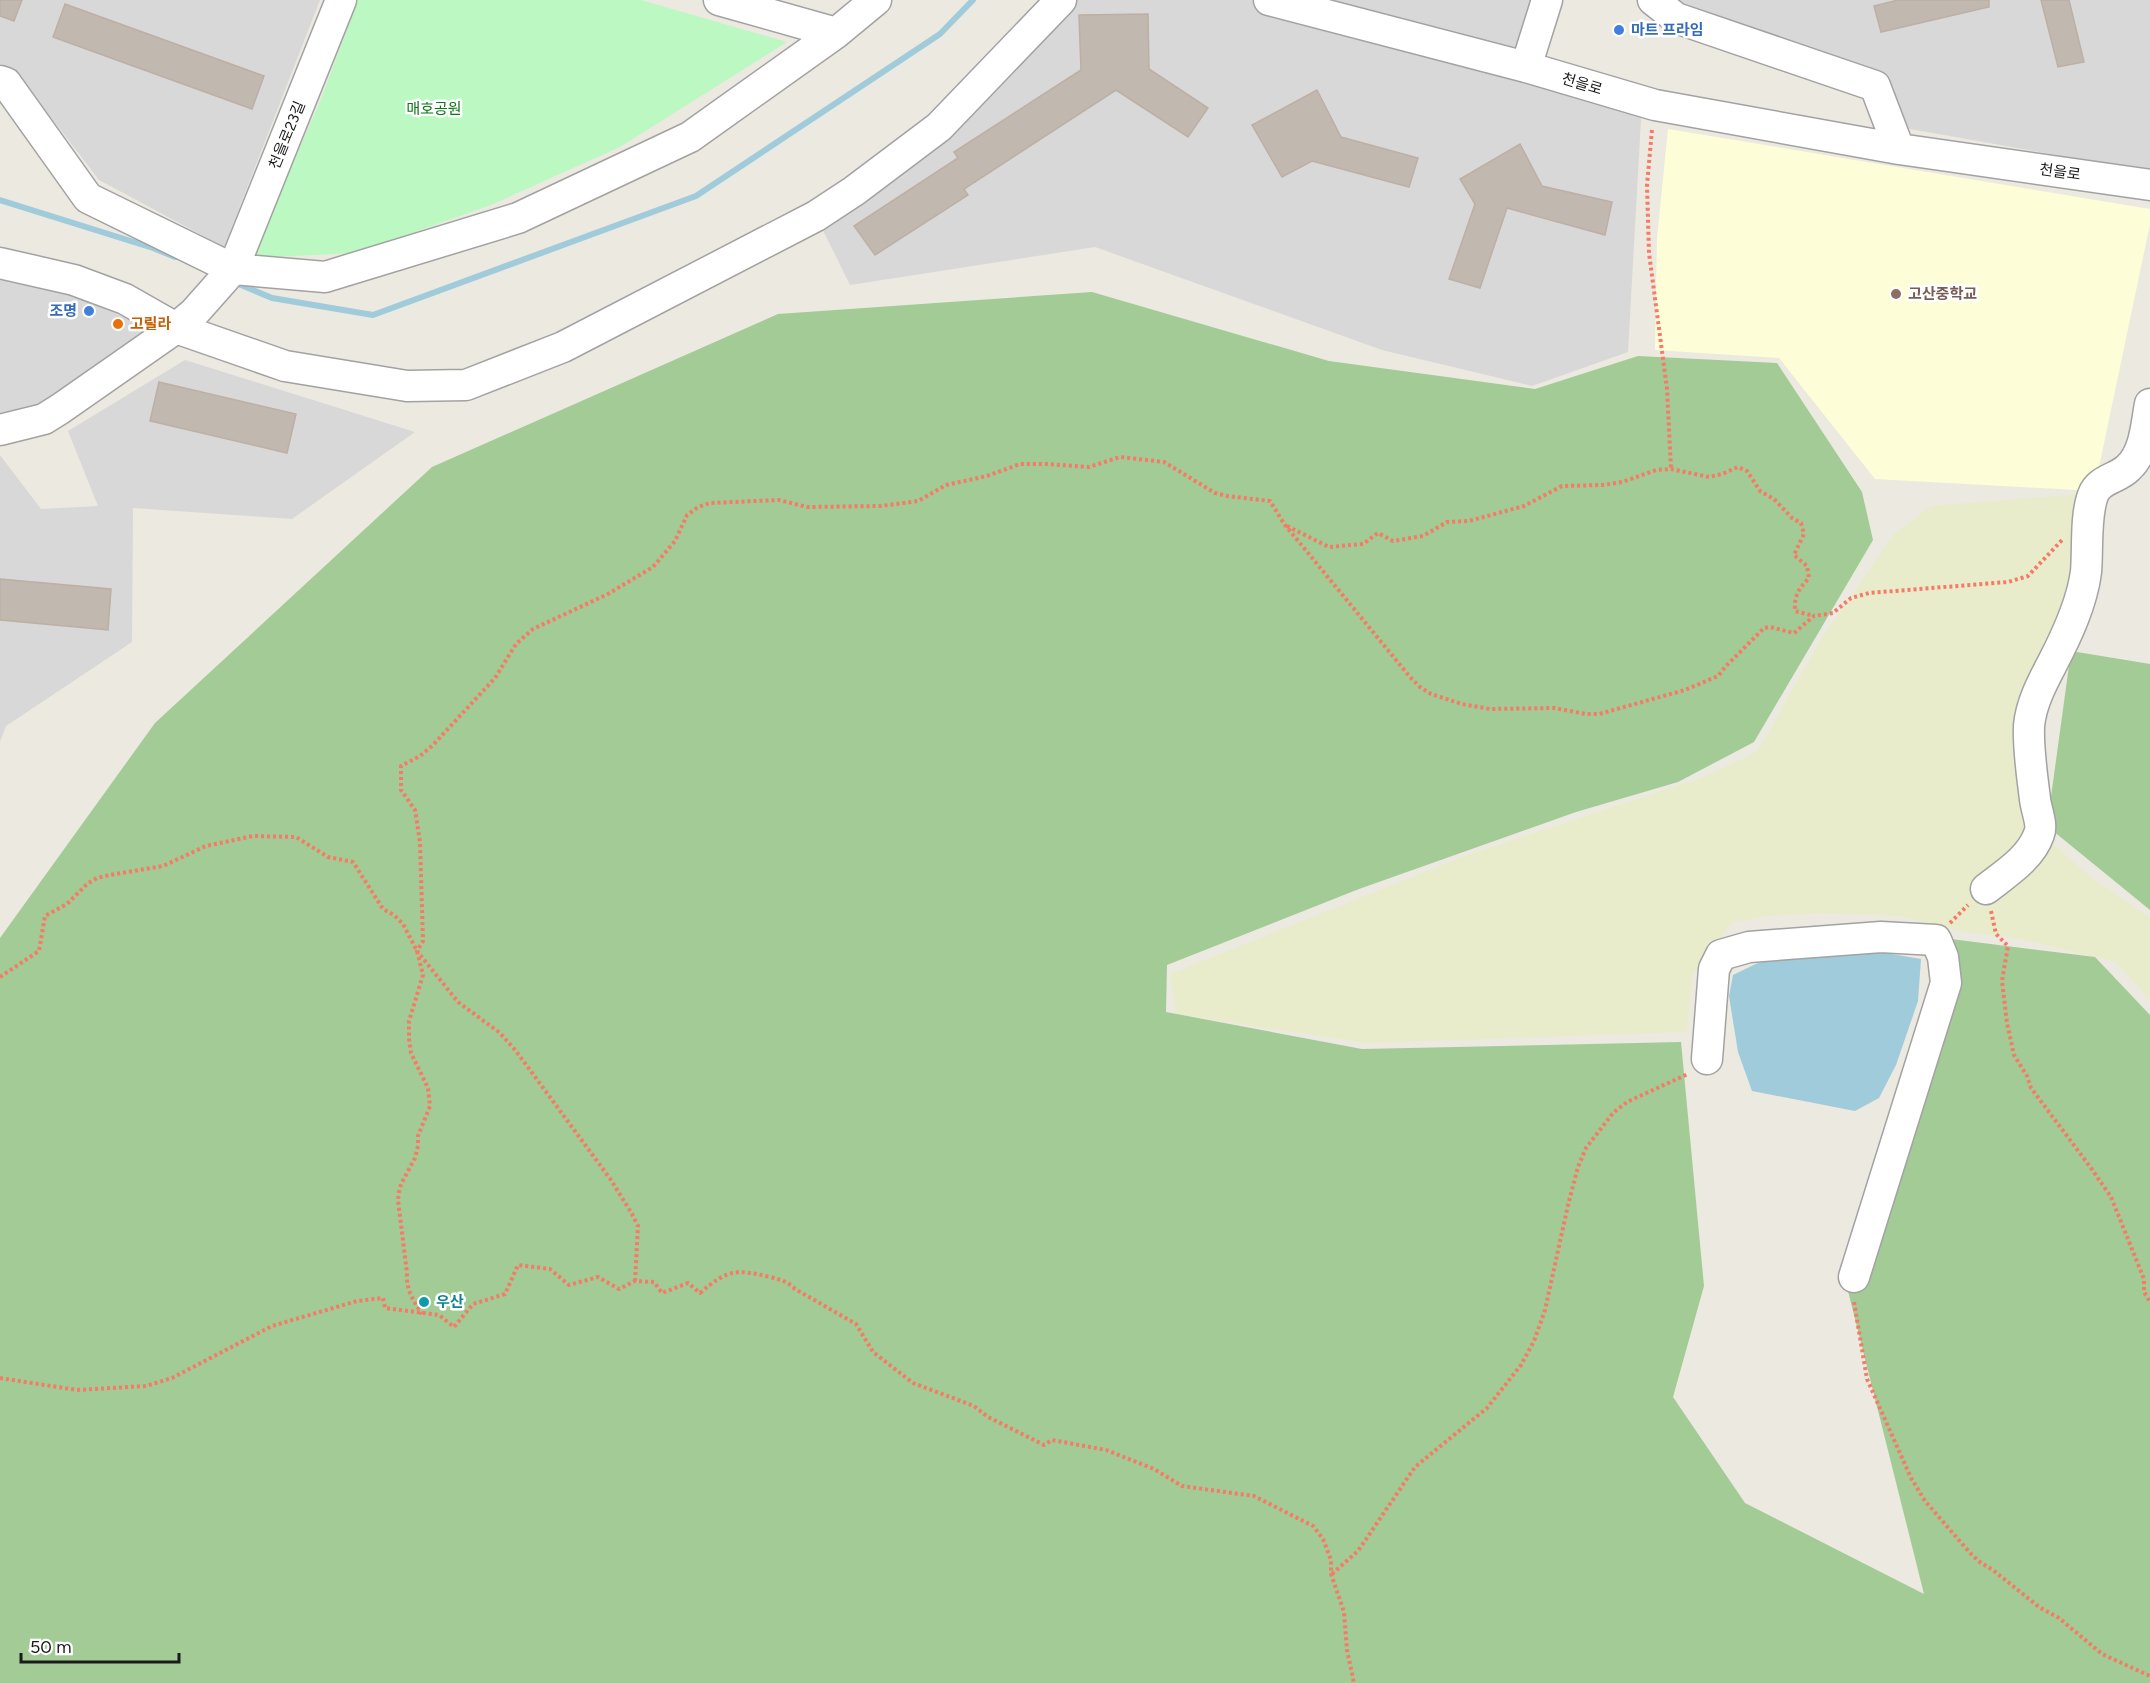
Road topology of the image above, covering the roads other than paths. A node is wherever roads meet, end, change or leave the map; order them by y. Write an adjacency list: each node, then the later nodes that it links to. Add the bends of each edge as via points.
1 (341, 0): 14 (street, 천을로23길)
2 (719, 0): 8 (street)
3 (876, 0): 8 (street)
4 (1060, 0): 15 (street, via 939,127 816,216 563,346 466,385 407,387 285,366)
5 (1269, 0): 9 (street, 천을로)
6 (1547, 0): 9 (street)
7 (1653, 0): 11 (street, via 1676,18 1875,86)
8 (836, 33): 14 (street, via 690,137 518,218 325,277)
9 (1526, 67): 11 (street, 천을로, via 1654,105)
10 (0, 81): 14 (street, via 6,82 88,198)
11 (1899, 149): 12 (street, 천을로)
12 (2150, 185)
13 (0, 262): 15 (street, via 74,280)
14 (233, 269): 15 (street, 천을로23길)
15 (185, 320): 17 (street, via 44,419)
16 (2150, 404): 18 (street, via 2137,457 2128,469 2098,486 2092,497 2082,588 2068,631 2041,684 2030,725 2032,778 2041,830 2025,856)
17 (0, 430)
18 (1986, 889)
19 (1707, 1059): 20 (street, via 1714,969 1721,955 1749,947 1881,937 1936,940 1946,983)
20 (1854, 1277)

